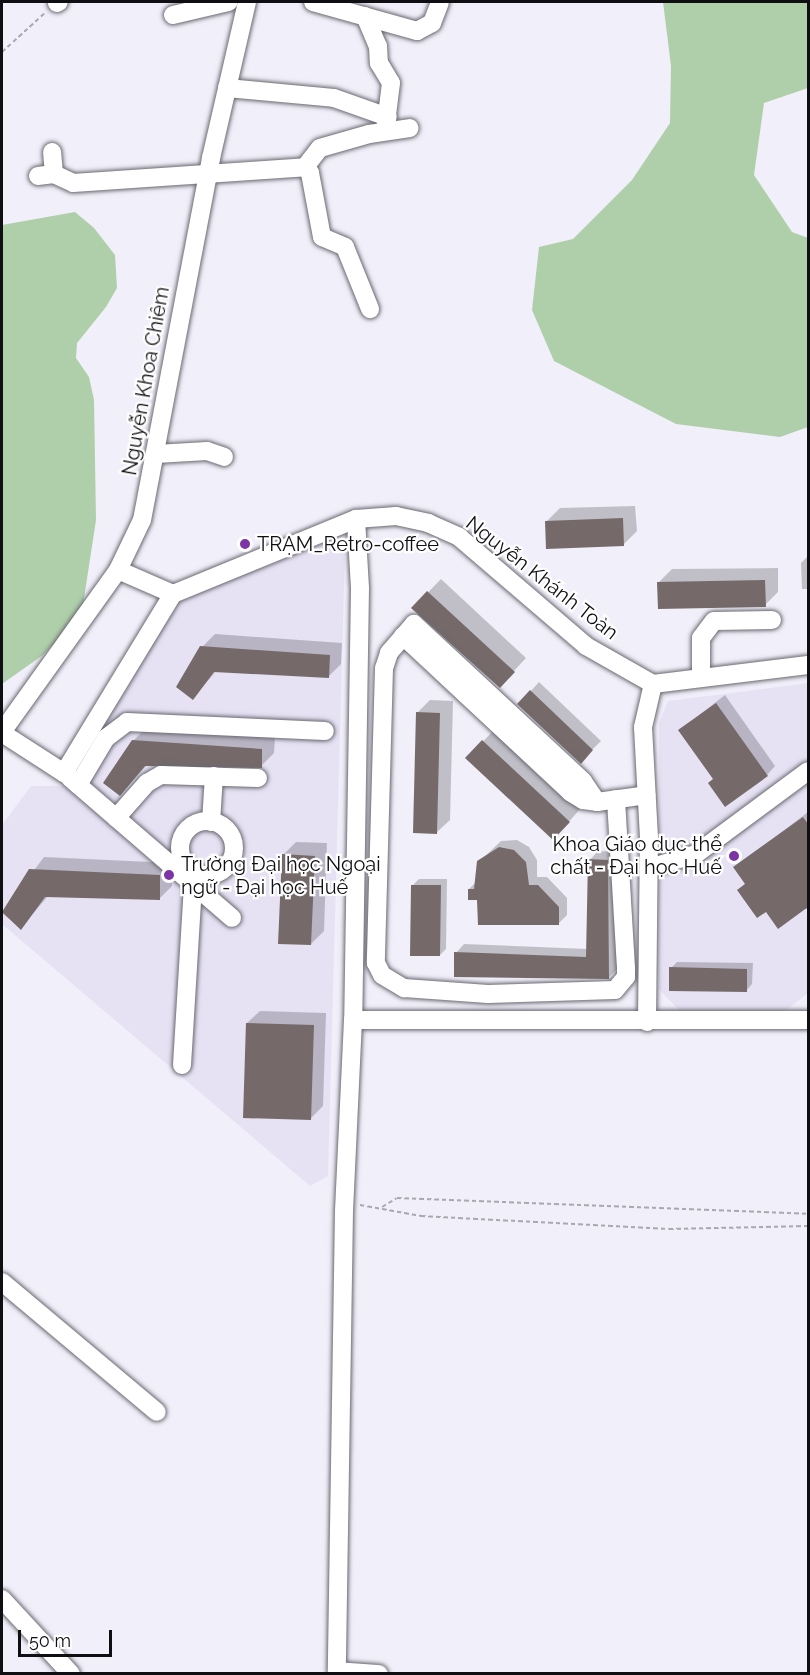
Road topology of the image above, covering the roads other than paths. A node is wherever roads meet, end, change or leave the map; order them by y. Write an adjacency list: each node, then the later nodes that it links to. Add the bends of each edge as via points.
1 (228, 2): 5 (street)
2 (247, 2): 7 (street, Nguyễn Khoa Chiêm)
3 (313, 2): 6 (street)
4 (440, 2): 6 (street, via 432,23 422,31)
5 (173, 15)
6 (365, 16): 8 (street, via 378,46 379,63 391,83)
7 (227, 88): 8 (street, via 334,98); 12 (street, Nguyễn Khoa Chiêm)
8 (386, 124): 9 (street); 11 (street, via 320,148)
9 (410, 128)
10 (52, 152): 12 (street, via 46,175 73,183)
11 (305, 167): 12 (street); 13 (street, via 310,173 322,237 345,247)
12 (208, 176): 14 (street, Nguyễn Khoa Chiêm)
13 (370, 309)
14 (156, 453): 15 (street, via 207,451); 17 (street, Nguyễn Khoa Chiêm, via 142,520)
15 (224, 457)
16 (356, 519): 18 (street, Nguyễn Khánh Toàn); 22 (street, Nguyễn Khánh Toàn, via 396,516 428,523 459,537 586,646); 36 (street, via 360,588)
17 (118, 570): 18 (street); 24 (street, Nguyễn Khoa Chiêm)
18 (173, 594): 28 (street)
19 (772, 620): 21 (street, via 714,621 701,638)
20 (808, 665): 21 (street)
21 (701, 678): 22 (street)
22 (653, 684): 29 (street, via 643,727)
23 (325, 731): 28 (street, via 127,722 106,738)
24 (2, 733): 28 (street)
25 (808, 771): 33 (street, via 696,854)
26 (214, 776): 27 (street); 31 (street, via 153,778); 32 (street)
27 (258, 778)
28 (71, 779): 31 (street)
29 (647, 795): 30 (street); 33 (street)
30 (616, 799): 30 (street, via 626,977 615,990 488,994 404,988 390,983 376,963 382,708 384,668 389,653 403,636 570,792 583,800)
31 (116, 818): 34 (street)
32 (211, 822): 34 (street, via 195,824 181,840 182,860); 34 (street, via 223,827 231,837 232,857 218,873)
33 (649, 868): 38 (street)
34 (195, 880): 35 (street); 39 (street)
35 (232, 918)
36 (353, 1020): 38 (street); 44 (street, via 345,1203 337,1671)
37 (808, 1020): 38 (street)
38 (647, 1022)
39 (182, 1065)
40 (2, 1282): 41 (street)
41 (157, 1412)
42 (2, 1599): 43 (street)
43 (71, 1674)
44 (379, 1674)

